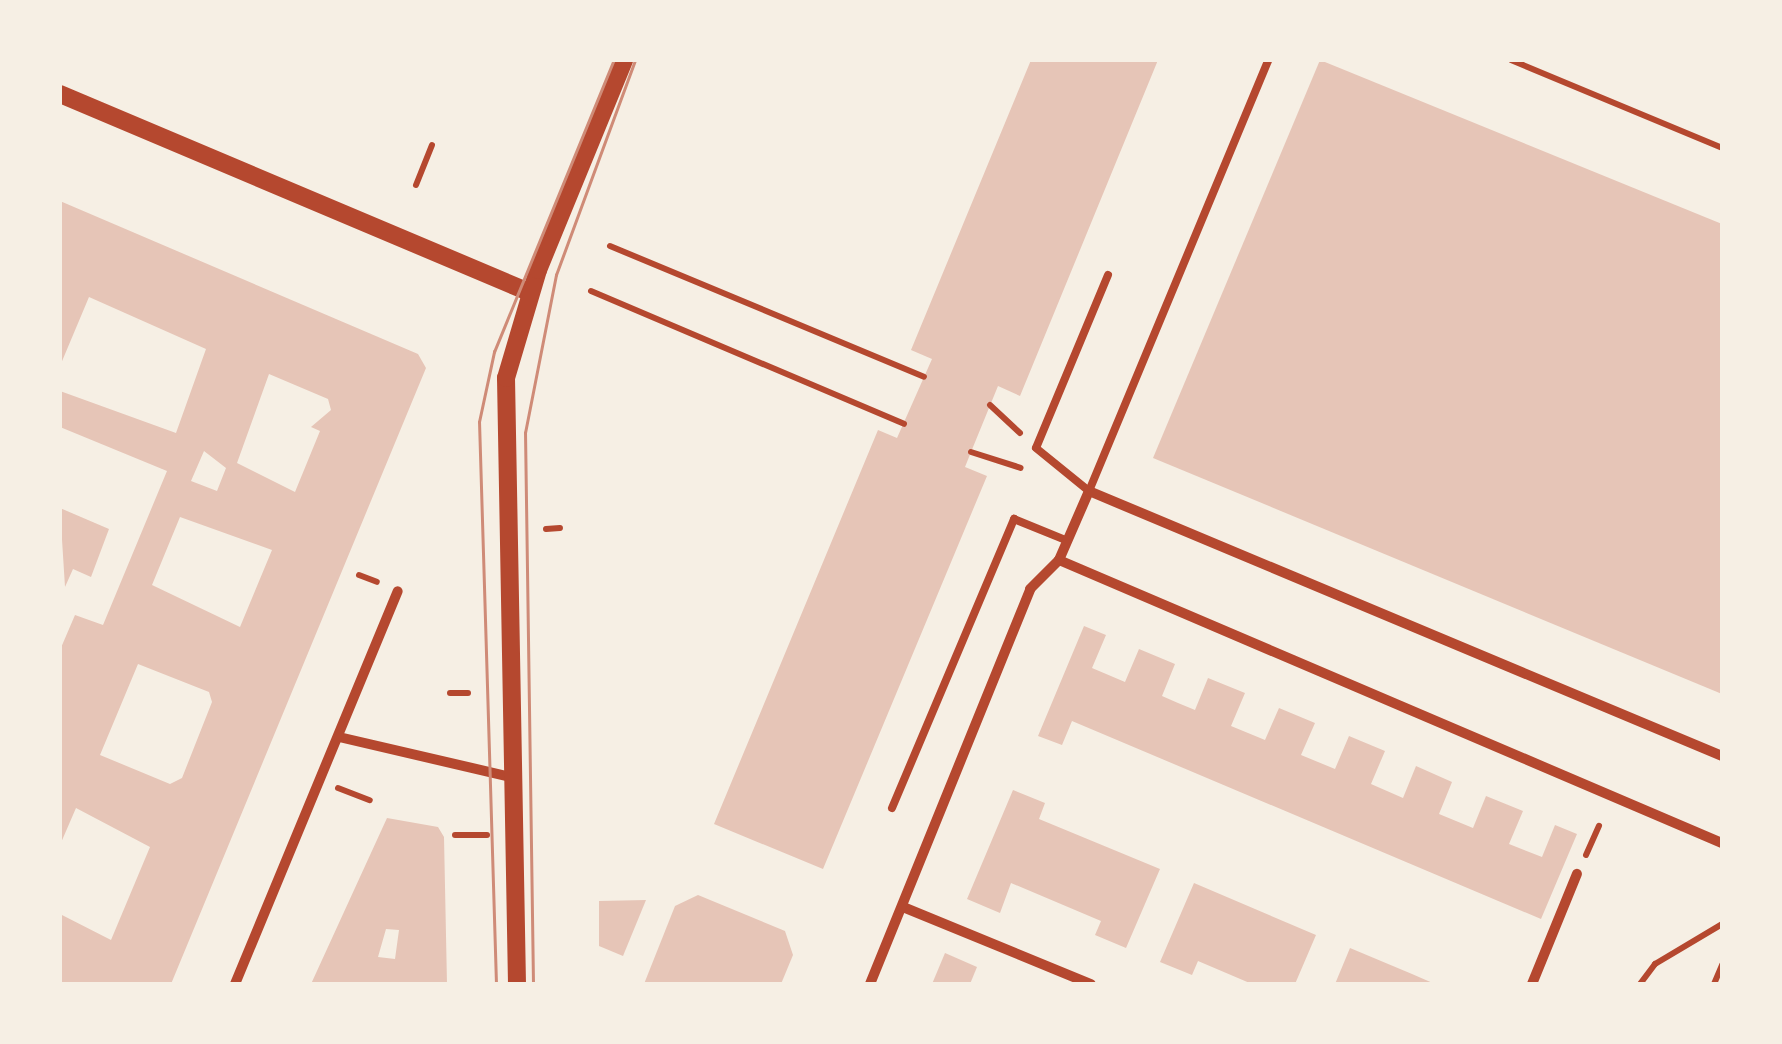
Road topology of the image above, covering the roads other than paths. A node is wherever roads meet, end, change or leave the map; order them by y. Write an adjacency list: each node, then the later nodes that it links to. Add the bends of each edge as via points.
1 (624, 60): 5 (street)
2 (1268, 60): 6 (lane)
3 (60, 94): 5 (street)
4 (1108, 275): 6 (lane, via 1036,448)
5 (530, 292): 12 (street, via 506,378)
6 (1089, 490): 7 (street); 11 (street)
7 (1068, 541): 8 (street); 13 (lane, via 1014,520)
8 (1059, 560): 14 (street); 16 (street, via 1030,590)
9 (398, 591): 10 (street)
10 (339, 737): 12 (street); 17 (street)
11 (1722, 756)
12 (511, 778): 18 (street)
13 (892, 808)
14 (1722, 843)
15 (1577, 874): 21 (street)
16 (903, 907): 19 (street); 20 (street)
17 (235, 984)
18 (517, 984)
19 (870, 984)
20 (1090, 984)
21 (1532, 984)

